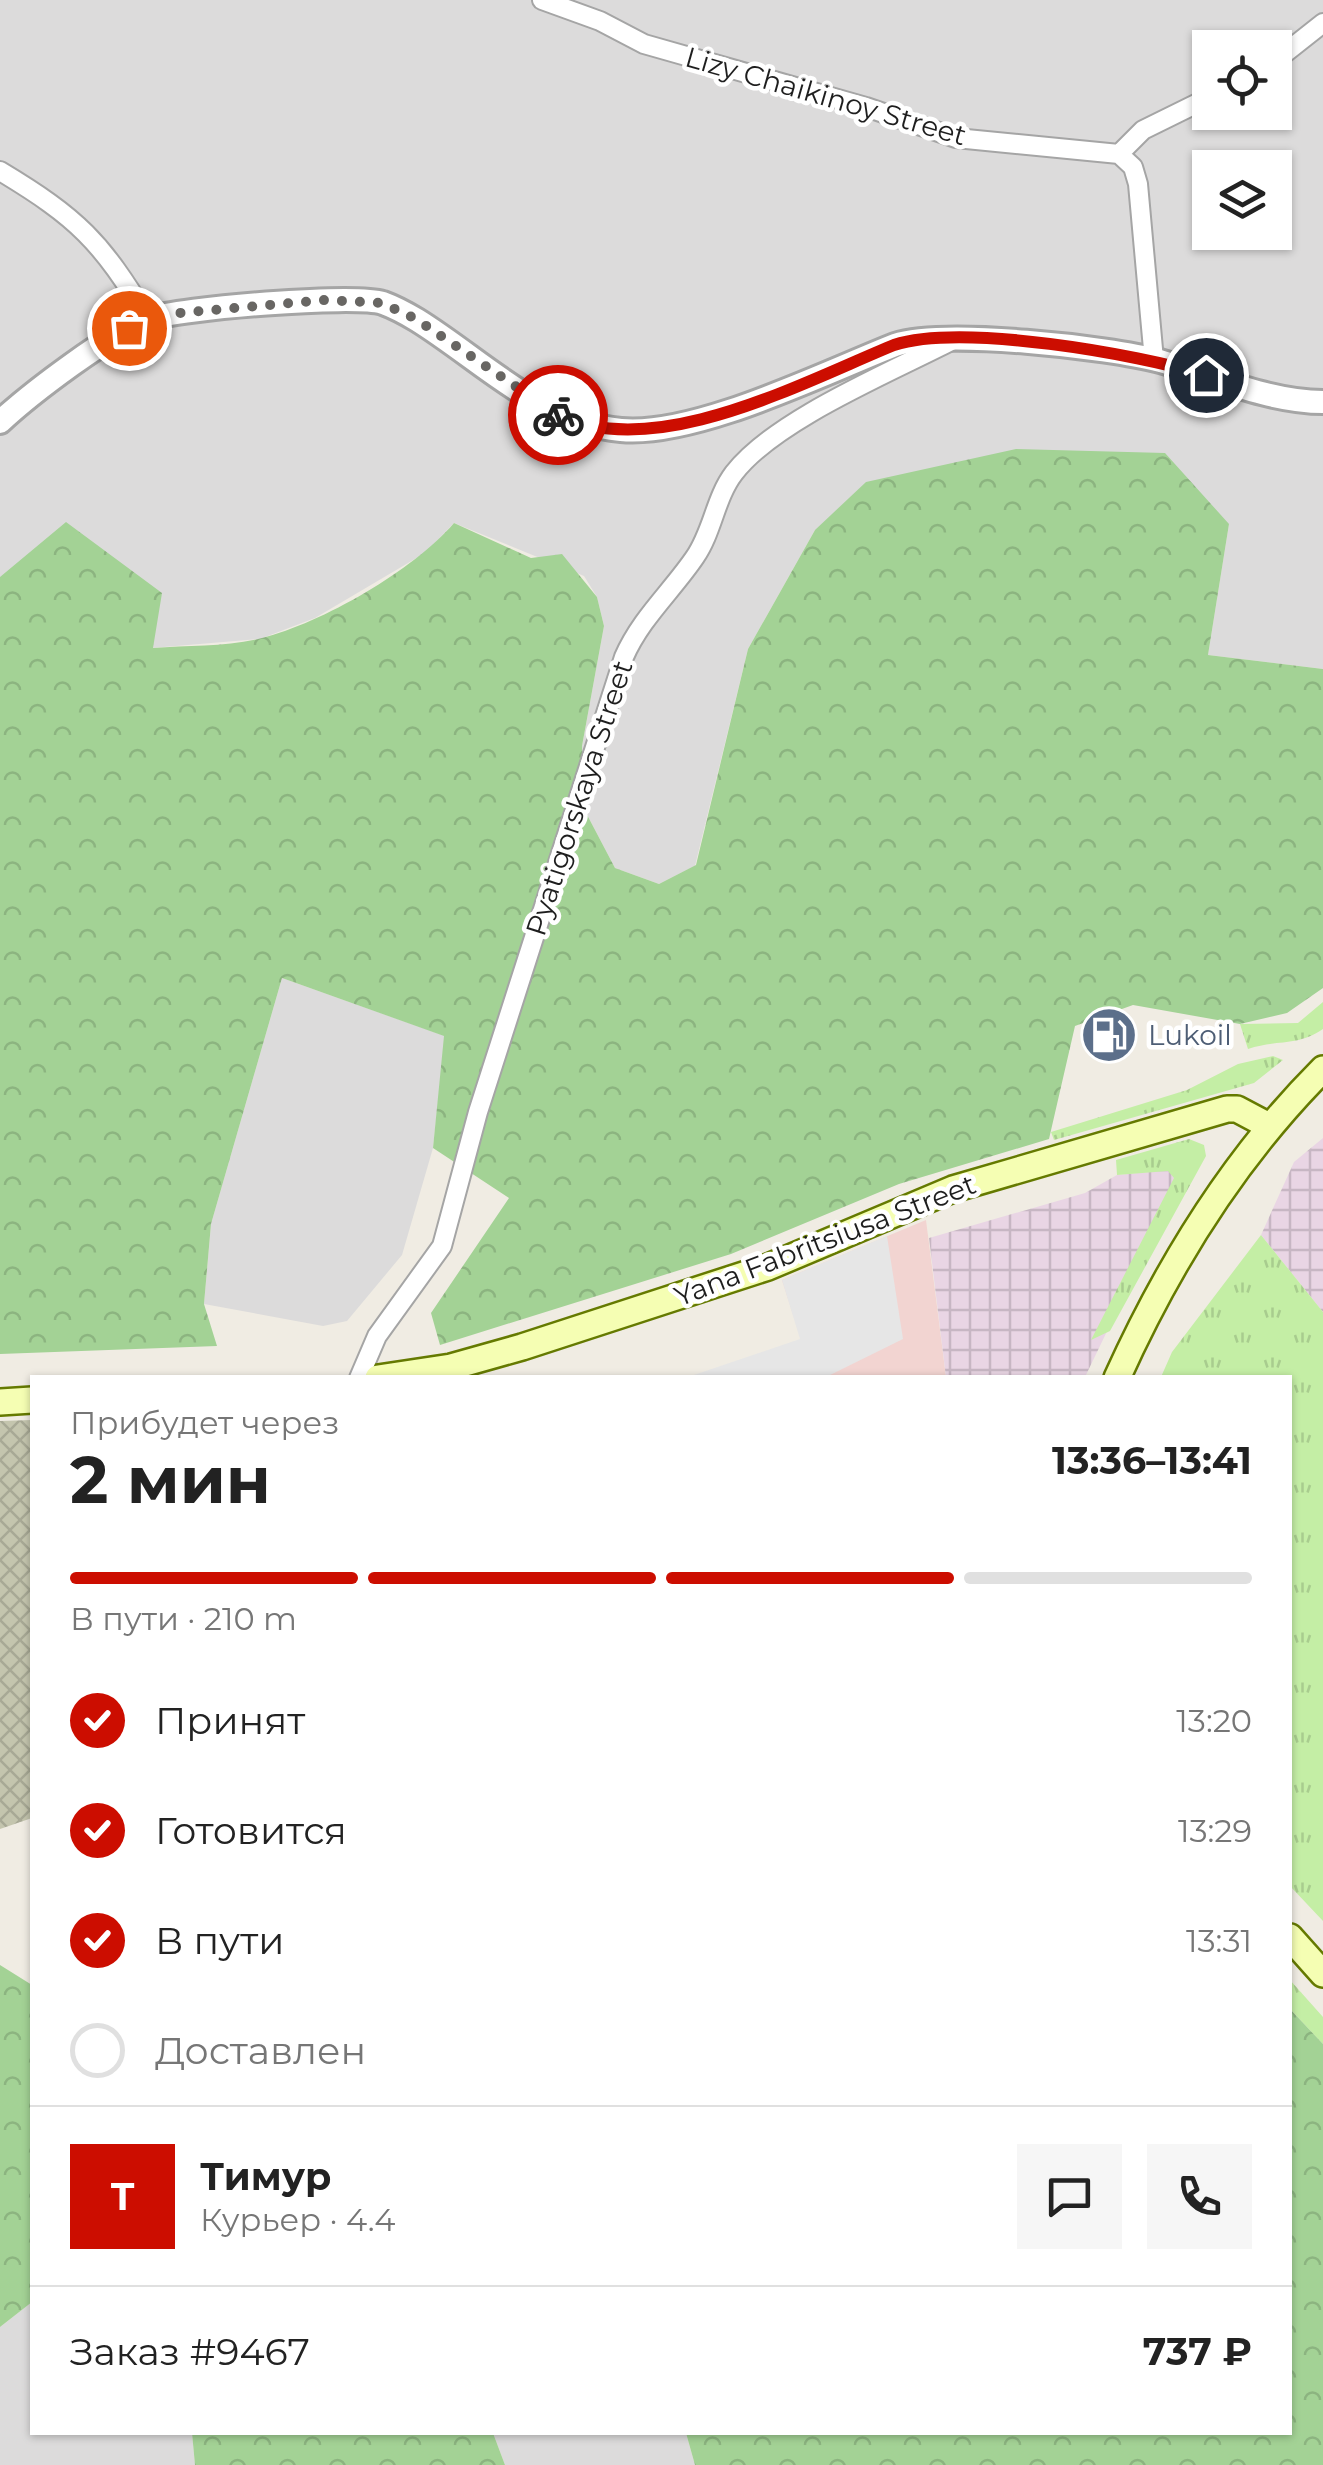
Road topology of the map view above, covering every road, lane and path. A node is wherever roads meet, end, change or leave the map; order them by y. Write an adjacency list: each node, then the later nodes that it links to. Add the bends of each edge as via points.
1 (542, 0): 5 (street, Lizy Chaikinoy Street, via 644,44 956,138)
2 (1323, 23): 3 (street)
3 (1292, 47)
4 (1192, 106): 5 (street, via 1143,130)
5 (1120, 154): 9 (street, via 1138,184)
6 (0, 170): 7 (street, via 80,225 109,255)
7 (148, 319): 8 (street, via 325,300 382,303 560,416 624,431 718,412 907,341); 11 (street)
8 (956, 338): 9 (street); 14 (street, Pyatigorskaya Street, via 764,444 734,473 705,542 640,624 618,674 478,1112 442,1246 376,1336)
9 (1154, 360): 10 (street)
10 (1323, 402)
11 (0, 422)
12 (1323, 1069): 13 (main road)
13 (1268, 1126): 15 (main road, Yana Fabritsiusa Street, via 1226,1108 952,1189 768,1267 522,1347); 16 (main road, via 1190,1243)
14 (361, 1375)
15 (398, 1375)
16 (1119, 1375)
17 (30, 1400): 18 (main road)
18 (0, 1402)
19 (1292, 1939): 20 (main road)
20 (1323, 1974)

